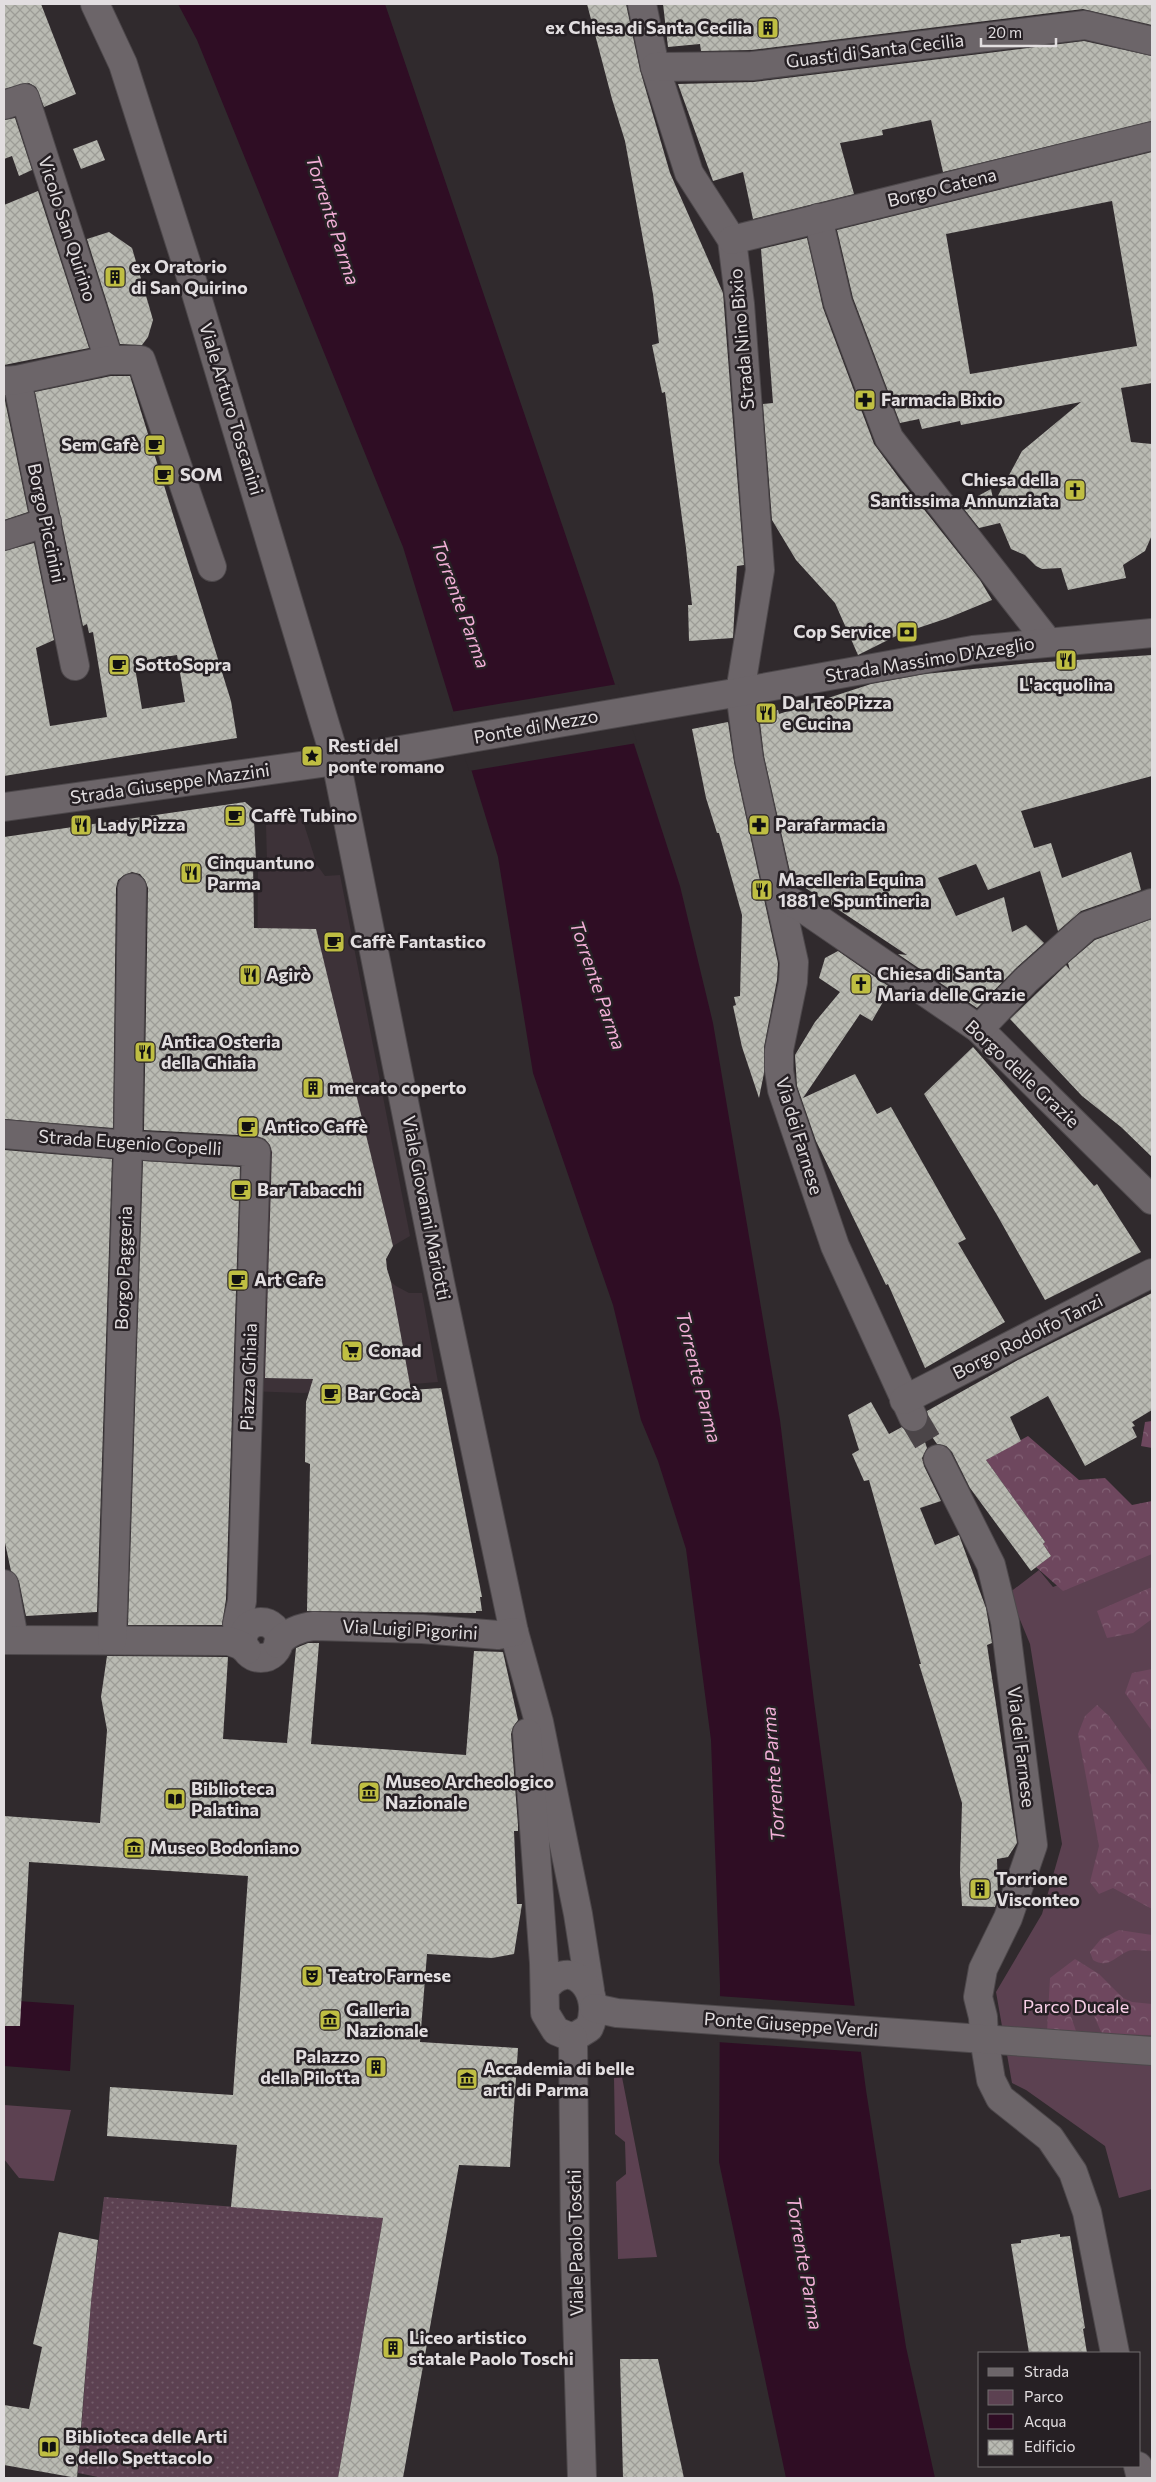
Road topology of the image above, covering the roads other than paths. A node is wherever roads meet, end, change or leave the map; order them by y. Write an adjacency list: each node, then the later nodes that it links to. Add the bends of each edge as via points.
1 (95, 4): 19 (street, Viale Arturo Toscanini, via 123,64 227,391)
2 (642, 4): 4 (street, Strada Nino Bixio)
3 (1152, 41): 4 (street, Guasti di Santa Cecilia, via 1085,25 752,66)
4 (655, 67): 8 (street, Strada Nino Bixio, via 689,172)
5 (14, 102): 9 (street, Vicolo San Quirino)
6 (1152, 136): 7 (street, Borgo Catena)
7 (818, 218): 8 (street, Borgo Catena); 15 (street, via 838,303 889,438)
8 (732, 240): 17 (street, Strada Nino Bixio, via 740,304 760,570)
9 (109, 360): 10 (street); 13 (street, via 141,360)
10 (10, 380): 11 (street, Borgo Piccinini)
11 (46, 522): 12 (street); 16 (street, Borgo Piccinini)
12 (4, 536)
13 (212, 567)
14 (1152, 632): 15 (street, Strada Massimo D'Azeglio)
15 (1048, 642): 17 (street, Strada Massimo D'Azeglio, via 973,650)
16 (75, 666)
17 (740, 692): 18 (street, Strada Massimo D'Azeglio); 22 (street, Via dei Farnese, via 749,759)
18 (698, 700): 19 (street, Ponte di Mezzo)
19 (336, 761): 20 (street, Strada Giuseppe Mazzini); 36 (street, Viale Giovanni Mariotti, via 440,1282)
20 (4, 807)
21 (133, 892): 26 (street, Borgo Paggeria)
22 (780, 896): 24 (street, Borgo delle Grazie, via 801,906); 30 (street, Via dei Farnese, via 794,972 779,1050 782,1090 835,1246)
23 (1152, 903): 24 (street, via 1087,926 1026,980)
24 (979, 1029): 28 (street, Borgo delle Grazie)
25 (4, 1134): 26 (street, Strada Eugenio Copelli)
26 (128, 1145): 27 (street, Strada Eugenio Copelli); 35 (street, Borgo Paggeria)
27 (256, 1152): 33 (street, Piazza Ghiaia)
28 (1152, 1200)
29 (1152, 1273): 30 (street, Borgo Rodolfo Tanzi)
30 (908, 1409)
31 (938, 1458): 39 (street, Via dei Farnese, via 991,1565 1005,1622 1033,1845 1008,1918 983,1969 978,1997 983,2017)
32 (4, 1584): 34 (street)
33 (255, 1630): 35 (street, Via Luigi Pigorini, via 233,1642); 36 (street, Via Luigi Pigorini, via 294,1624 305,1627 422,1629 498,1635)
34 (9, 1639): 35 (street, Via Luigi Pigorini)
35 (112, 1640)
36 (517, 1642): 37 (street, Viale Giovanni Mariotti); 38 (street, Viale Giovanni Mariotti, via 539,1722)
37 (545, 1989): 38 (street, via 555,1979 568,1976 583,1981); 40 (street, via 545,2013 550,2024 560,2035)
38 (592, 1999): 39 (street, Ponte Giuseppe Verdi, via 623,2013); 40 (street, via 590,2028)
39 (971, 2037): 41 (street, Ponte Giuseppe Verdi); 42 (street, Via dei Farnese, via 996,2093 1050,2138 1073,2172 1087,2212)
40 (573, 2038): 43 (street, Viale Paolo Toschi)
41 (1152, 2051)
42 (1115, 2352)
43 (582, 2478)

